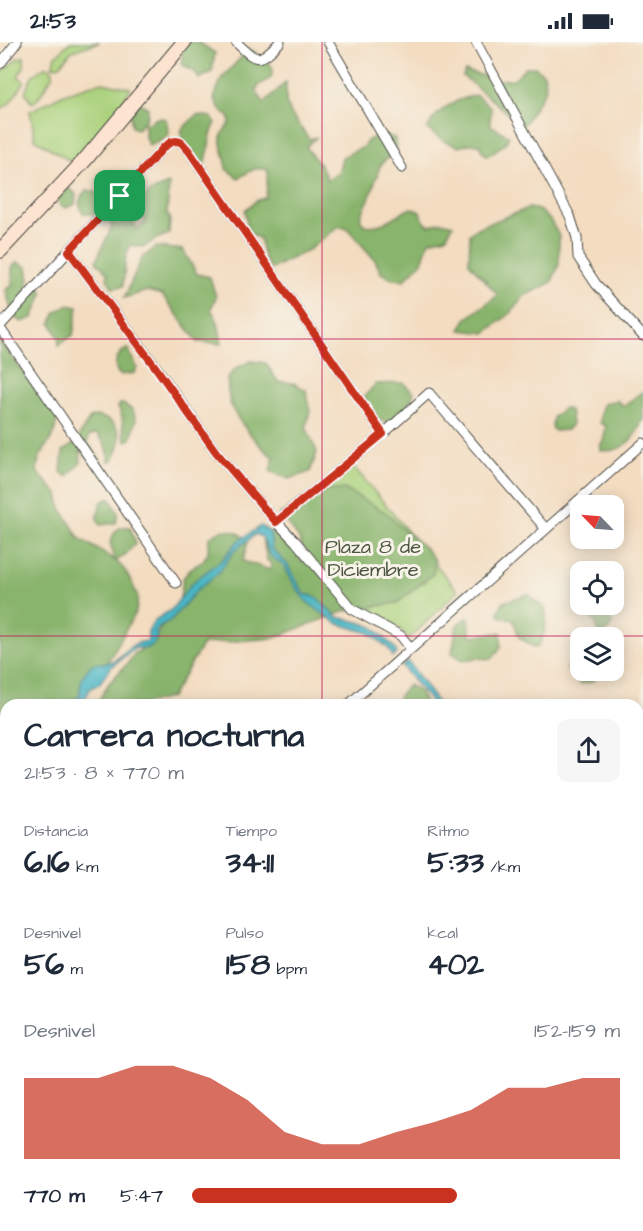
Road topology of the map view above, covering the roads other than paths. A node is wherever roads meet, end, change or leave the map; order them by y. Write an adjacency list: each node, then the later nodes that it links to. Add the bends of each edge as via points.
1 (17, 42): 7 (street)
2 (184, 42): 10 (main road, via 84,161)
3 (236, 42): 4 (street, via 256,59 267,56)
4 (280, 42)
5 (328, 42): 8 (street)
6 (476, 42): 12 (street, via 570,216 578,257 596,284)
7 (0, 64)
8 (402, 168)
9 (69, 251): 11 (street); 13 (street, via 164,147 181,142); 15 (street, via 216,452)
10 (0, 252)
11 (0, 327): 17 (street)
12 (643, 336)
13 (383, 434): 15 (street); 16 (street, via 429,393)
14 (643, 443): 16 (street)
15 (276, 522): 18 (street, via 352,609 401,636)
16 (546, 529): 18 (street)
17 (176, 583)
18 (411, 649): 19 (street)
19 (355, 699)

